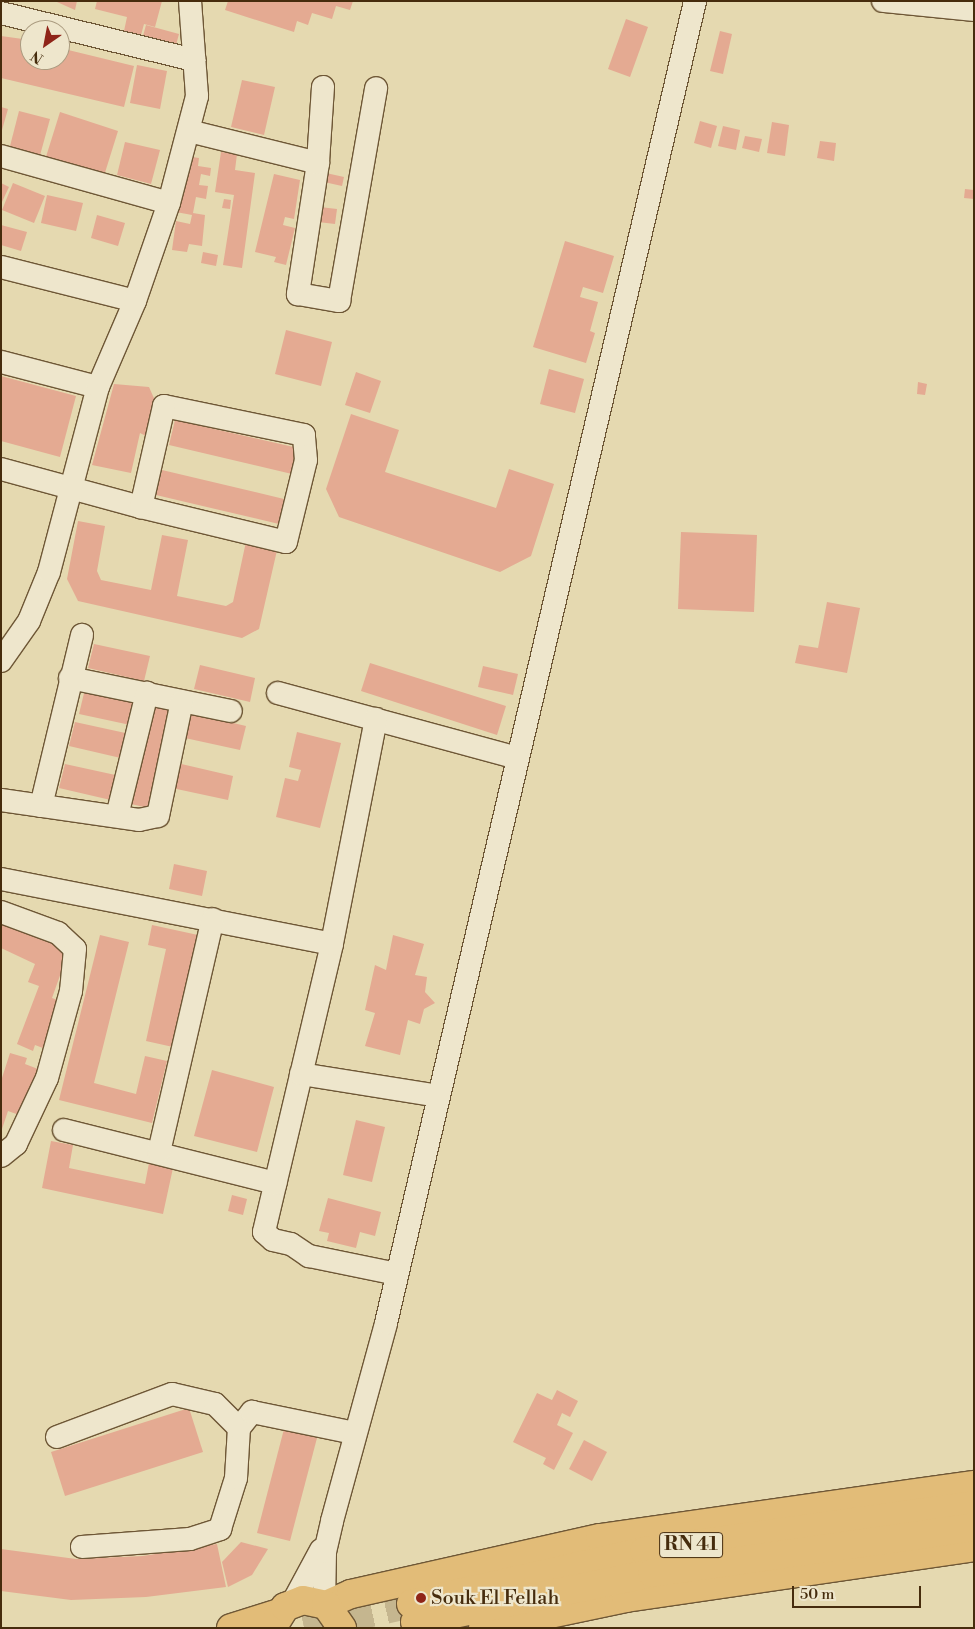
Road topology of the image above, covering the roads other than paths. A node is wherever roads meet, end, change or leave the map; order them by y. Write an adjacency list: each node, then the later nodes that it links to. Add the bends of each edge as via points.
1 (190, 1): 6 (street)
2 (695, 1): 28 (street)
3 (883, 1): 4 (street)
4 (974, 10)
5 (1, 12): 6 (street)
6 (194, 60): 9 (street, via 197,96)
7 (323, 87): 11 (street)
8 (376, 88): 11 (street, via 339,301 298,294)
9 (189, 131): 11 (street); 12 (street)
10 (1, 156): 12 (street)
11 (318, 162)
12 (169, 203): 14 (street)
13 (1, 267): 14 (street)
14 (135, 301): 16 (street)
15 (1, 362): 16 (street)
16 (98, 387): 18 (street)
17 (1, 468): 18 (street)
18 (68, 488): 19 (street); 21 (street, via 48,572 29,621)
19 (141, 507): 19 (street, via 286,542 306,460 304,435 164,406)
20 (82, 635): 22 (street)
21 (1, 661)
22 (70, 678): 24 (street); 30 (street)
23 (278, 692): 27 (street)
24 (147, 693): 25 (street); 31 (street)
25 (182, 701): 26 (street); 31 (street, via 158,816 139,820)
26 (231, 711)
27 (376, 720): 28 (street); 35 (street)
28 (517, 758): 37 (street)
29 (1, 800): 30 (street)
30 (41, 806): 31 (street)
31 (117, 816)
32 (1, 879): 34 (street)
33 (1, 912): 40 (street, via 58,933 76,949 71,991 47,1078 16,1144)
34 (213, 919): 35 (street); 39 (street)
35 (332, 944): 36 (street)
36 (301, 1074): 37 (street); 41 (street)
37 (438, 1096): 42 (street)
38 (64, 1130): 39 (street)
39 (159, 1152): 41 (street)
40 (1, 1156)
41 (275, 1183): 42 (street, via 264,1232 273,1240 291,1244 309,1256)
42 (397, 1274): 44 (street)
43 (239, 1428): 44 (street, via 252,1412); 45 (street, via 215,1404 172,1394); 50 (street, via 236,1478 220,1529 190,1539)
44 (354, 1433): 48 (street)
45 (57, 1437)
46 (974, 1485): 52 (main road, via 600,1538 351,1594)
47 (974, 1505): 49 (main road, RN 41, via 644,1551 413,1613 652,1573)
48 (332, 1521): 52 (street, via 326,1552); 53 (street, via 312,1570)
49 (974, 1527)
50 (82, 1547)
51 (974, 1547): 56 (main road, via 626,1598)
52 (325, 1604): 53 (main road, via 314,1600); 55 (main road)
53 (281, 1614): 54 (main road)
54 (231, 1628)
55 (342, 1628)
56 (483, 1628)

